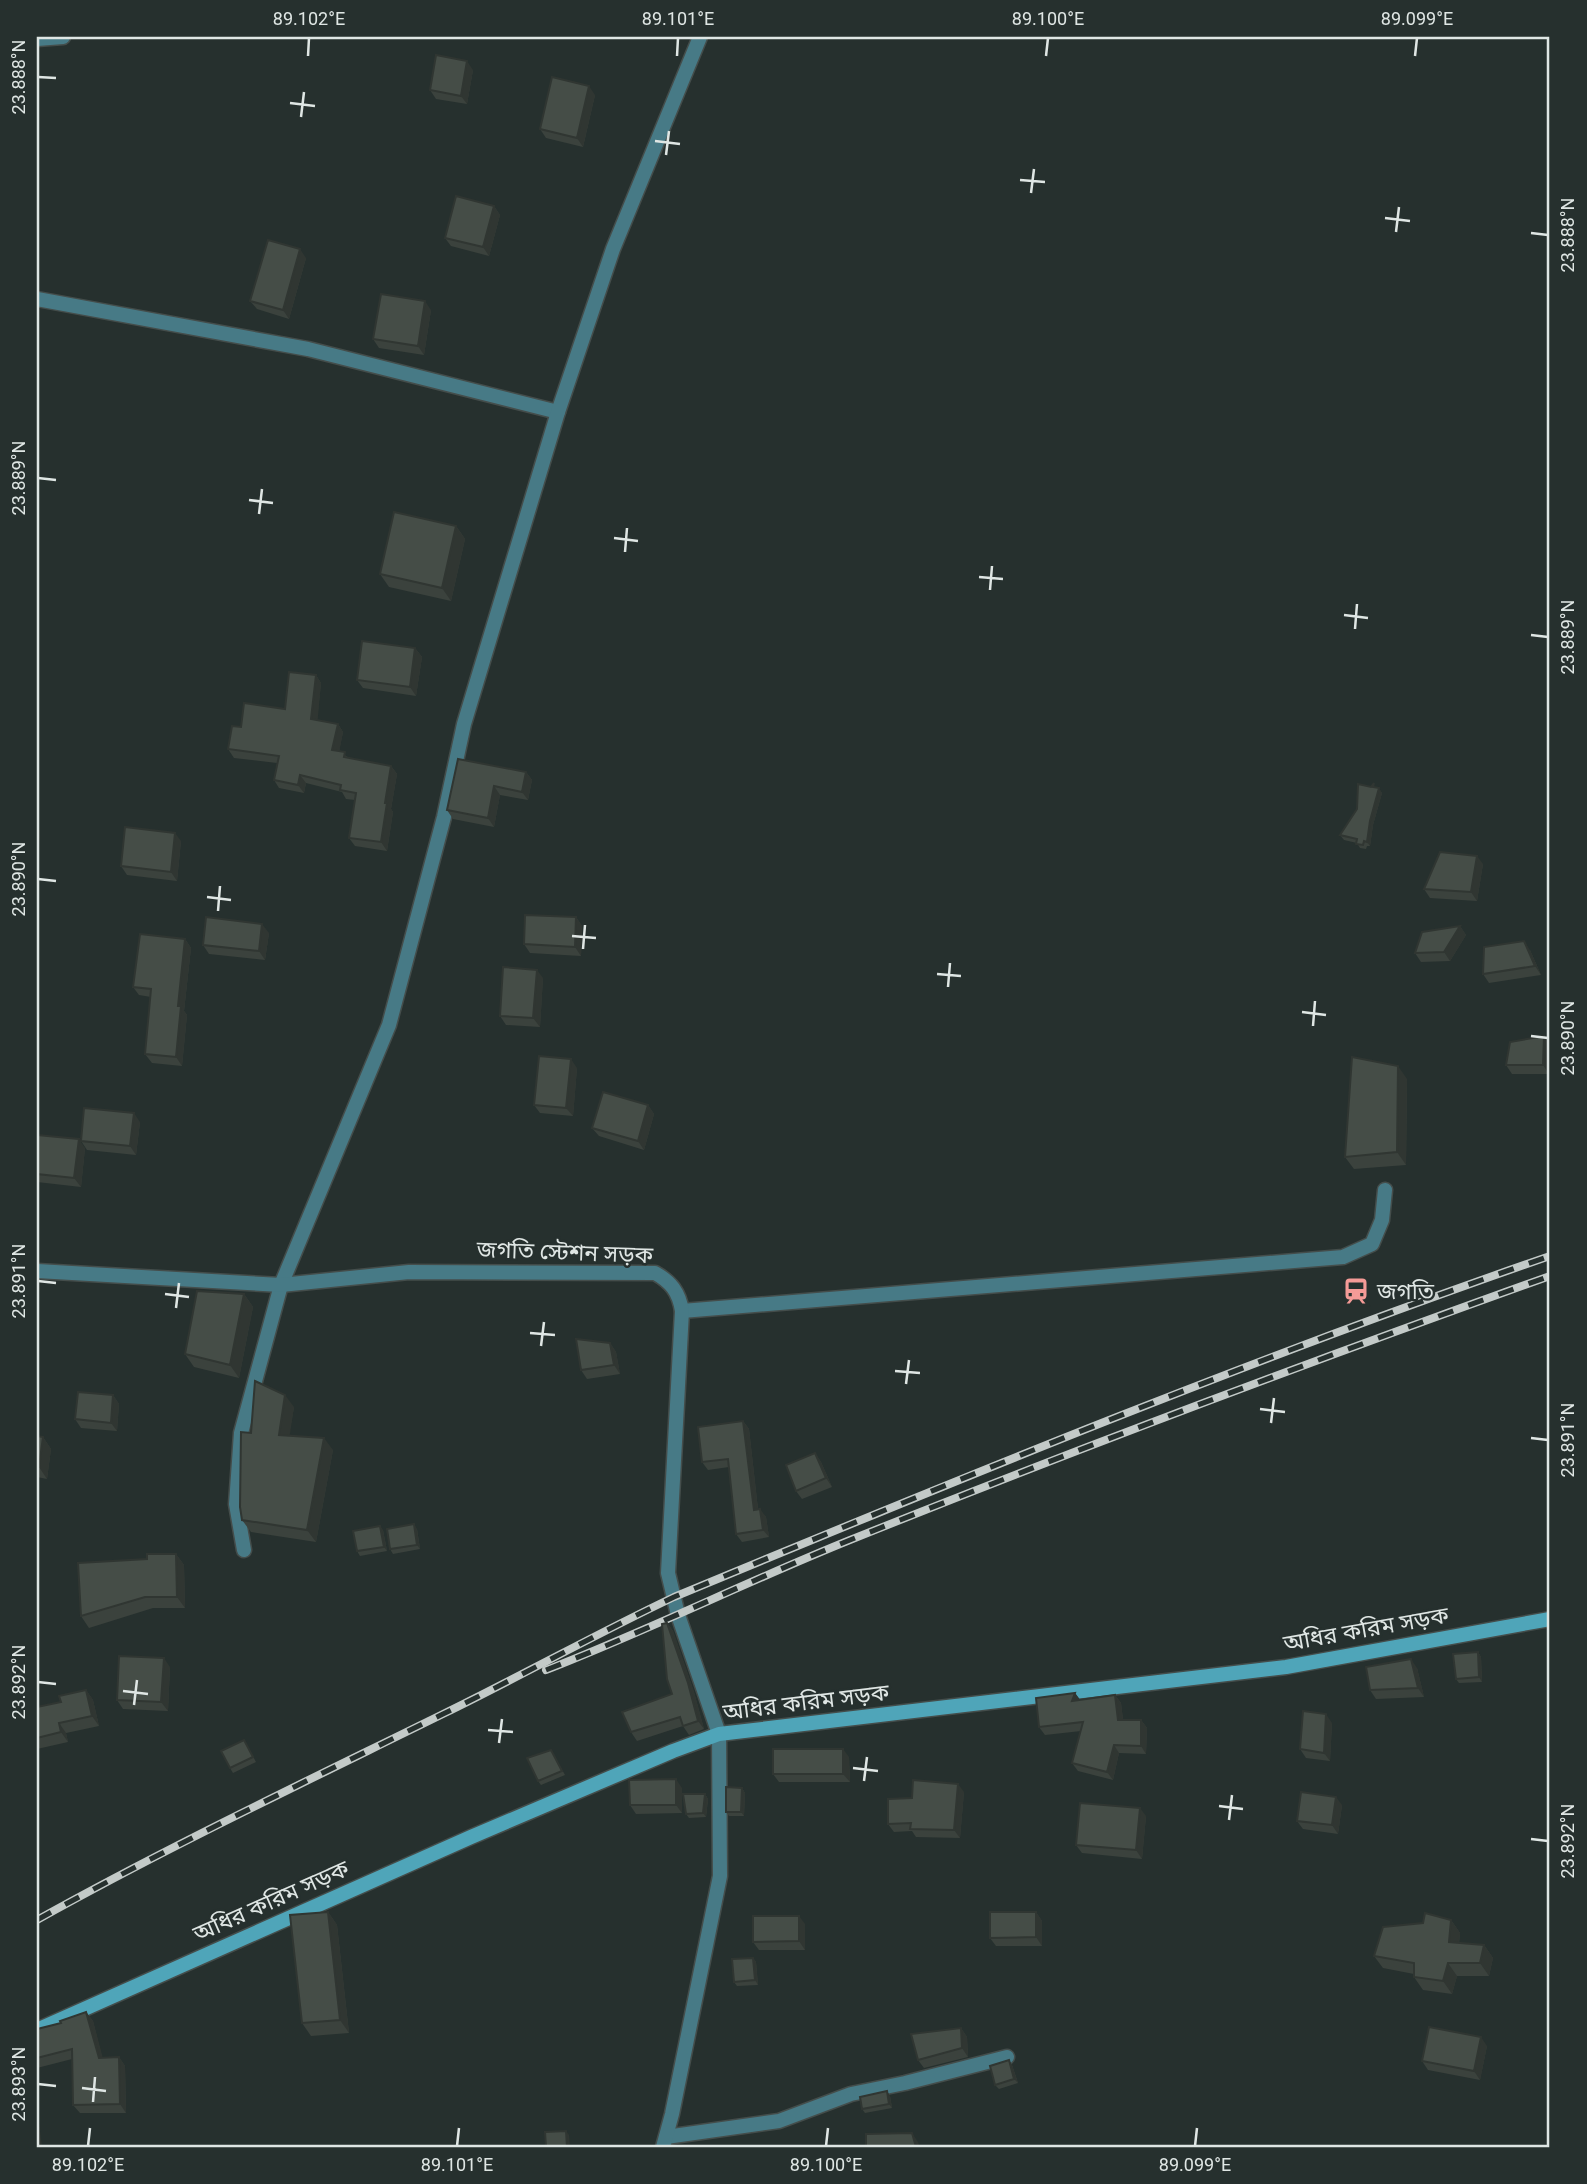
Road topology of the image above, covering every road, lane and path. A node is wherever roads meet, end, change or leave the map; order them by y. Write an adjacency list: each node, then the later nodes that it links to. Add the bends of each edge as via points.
1 (62, 37): 3 (street)
2 (700, 37): 5 (street, via 613,249)
3 (37, 39)
4 (37, 299): 5 (street, via 308,349)
5 (558, 412): 8 (street, via 464,724 389,1026)
6 (1385, 1190): 9 (street, via 1382,1220 1372,1244 1343,1257)
7 (37, 1271): 8 (street, জগতি স্টেশন সড়ক)
8 (281, 1285): 9 (street, জগতি স্টেশন সড়ক, via 409,1272 655,1273 674,1287); 10 (street, via 241,1433 236,1504)
9 (682, 1311): 12 (street, জগতি স্টেশন সড়ক, via 668,1573)
10 (244, 1550)
11 (1550, 1619): 12 (main road, অধির করিম সড়ক, via 1286,1667)
12 (719, 1734): 13 (main road, অধির করিম সড়ক, via 458,1843); 15 (street, জগতি স্টেশন সড়ক, via 720,1876)
13 (37, 2030)
14 (1007, 2057): 15 (street, via 851,2094 779,2121)
15 (664, 2142)

